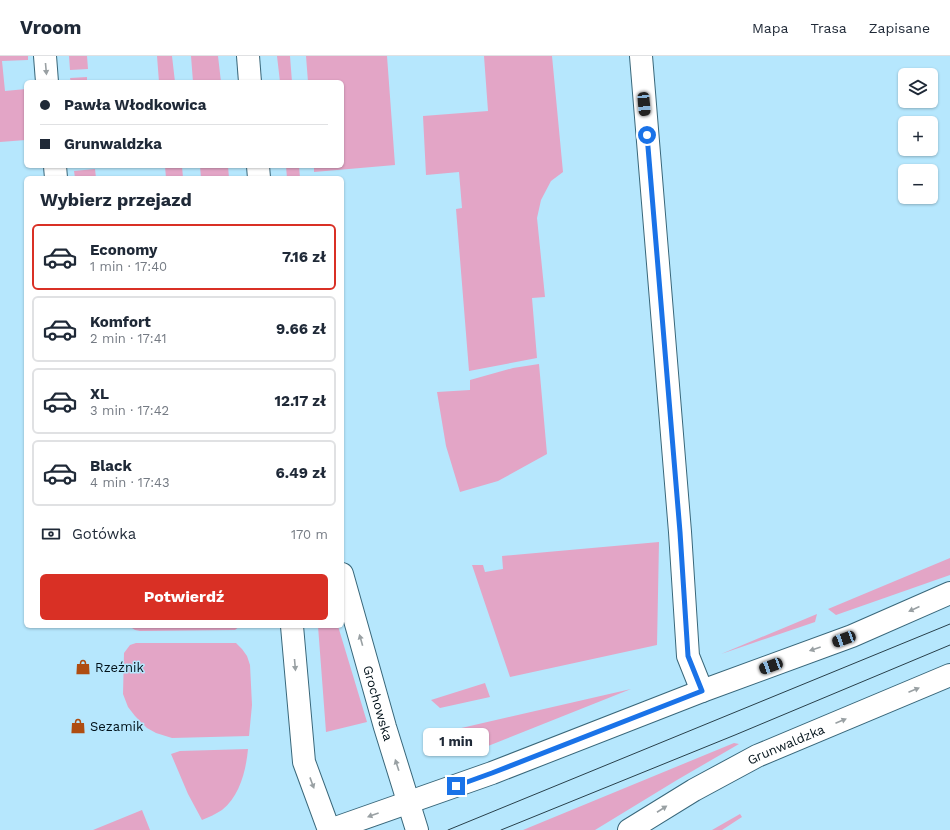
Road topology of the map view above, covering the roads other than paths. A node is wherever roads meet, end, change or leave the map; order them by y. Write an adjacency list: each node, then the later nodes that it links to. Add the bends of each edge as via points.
1 (44, 56): 4 (street, one-way to 4)
2 (248, 56): 5 (street)
3 (640, 56): 10 (street, via 688,656)
4 (47, 80)
5 (250, 80)
6 (344, 581): 11 (street, Grochowska, one-way to 6)
7 (950, 594): 10 (street, one-way to 10, via 852,636)
8 (292, 628): 12 (street, one-way to 12, via 304,762)
9 (950, 674): 14 (street, Grunwaldzka, one-way to 9, via 694,790 757,756)
10 (702, 691): 11 (street, via 492,773)
11 (409, 802): 12 (street, one-way to 12); 13 (street, Grochowska)
12 (330, 830)
13 (417, 830)
14 (629, 830)

